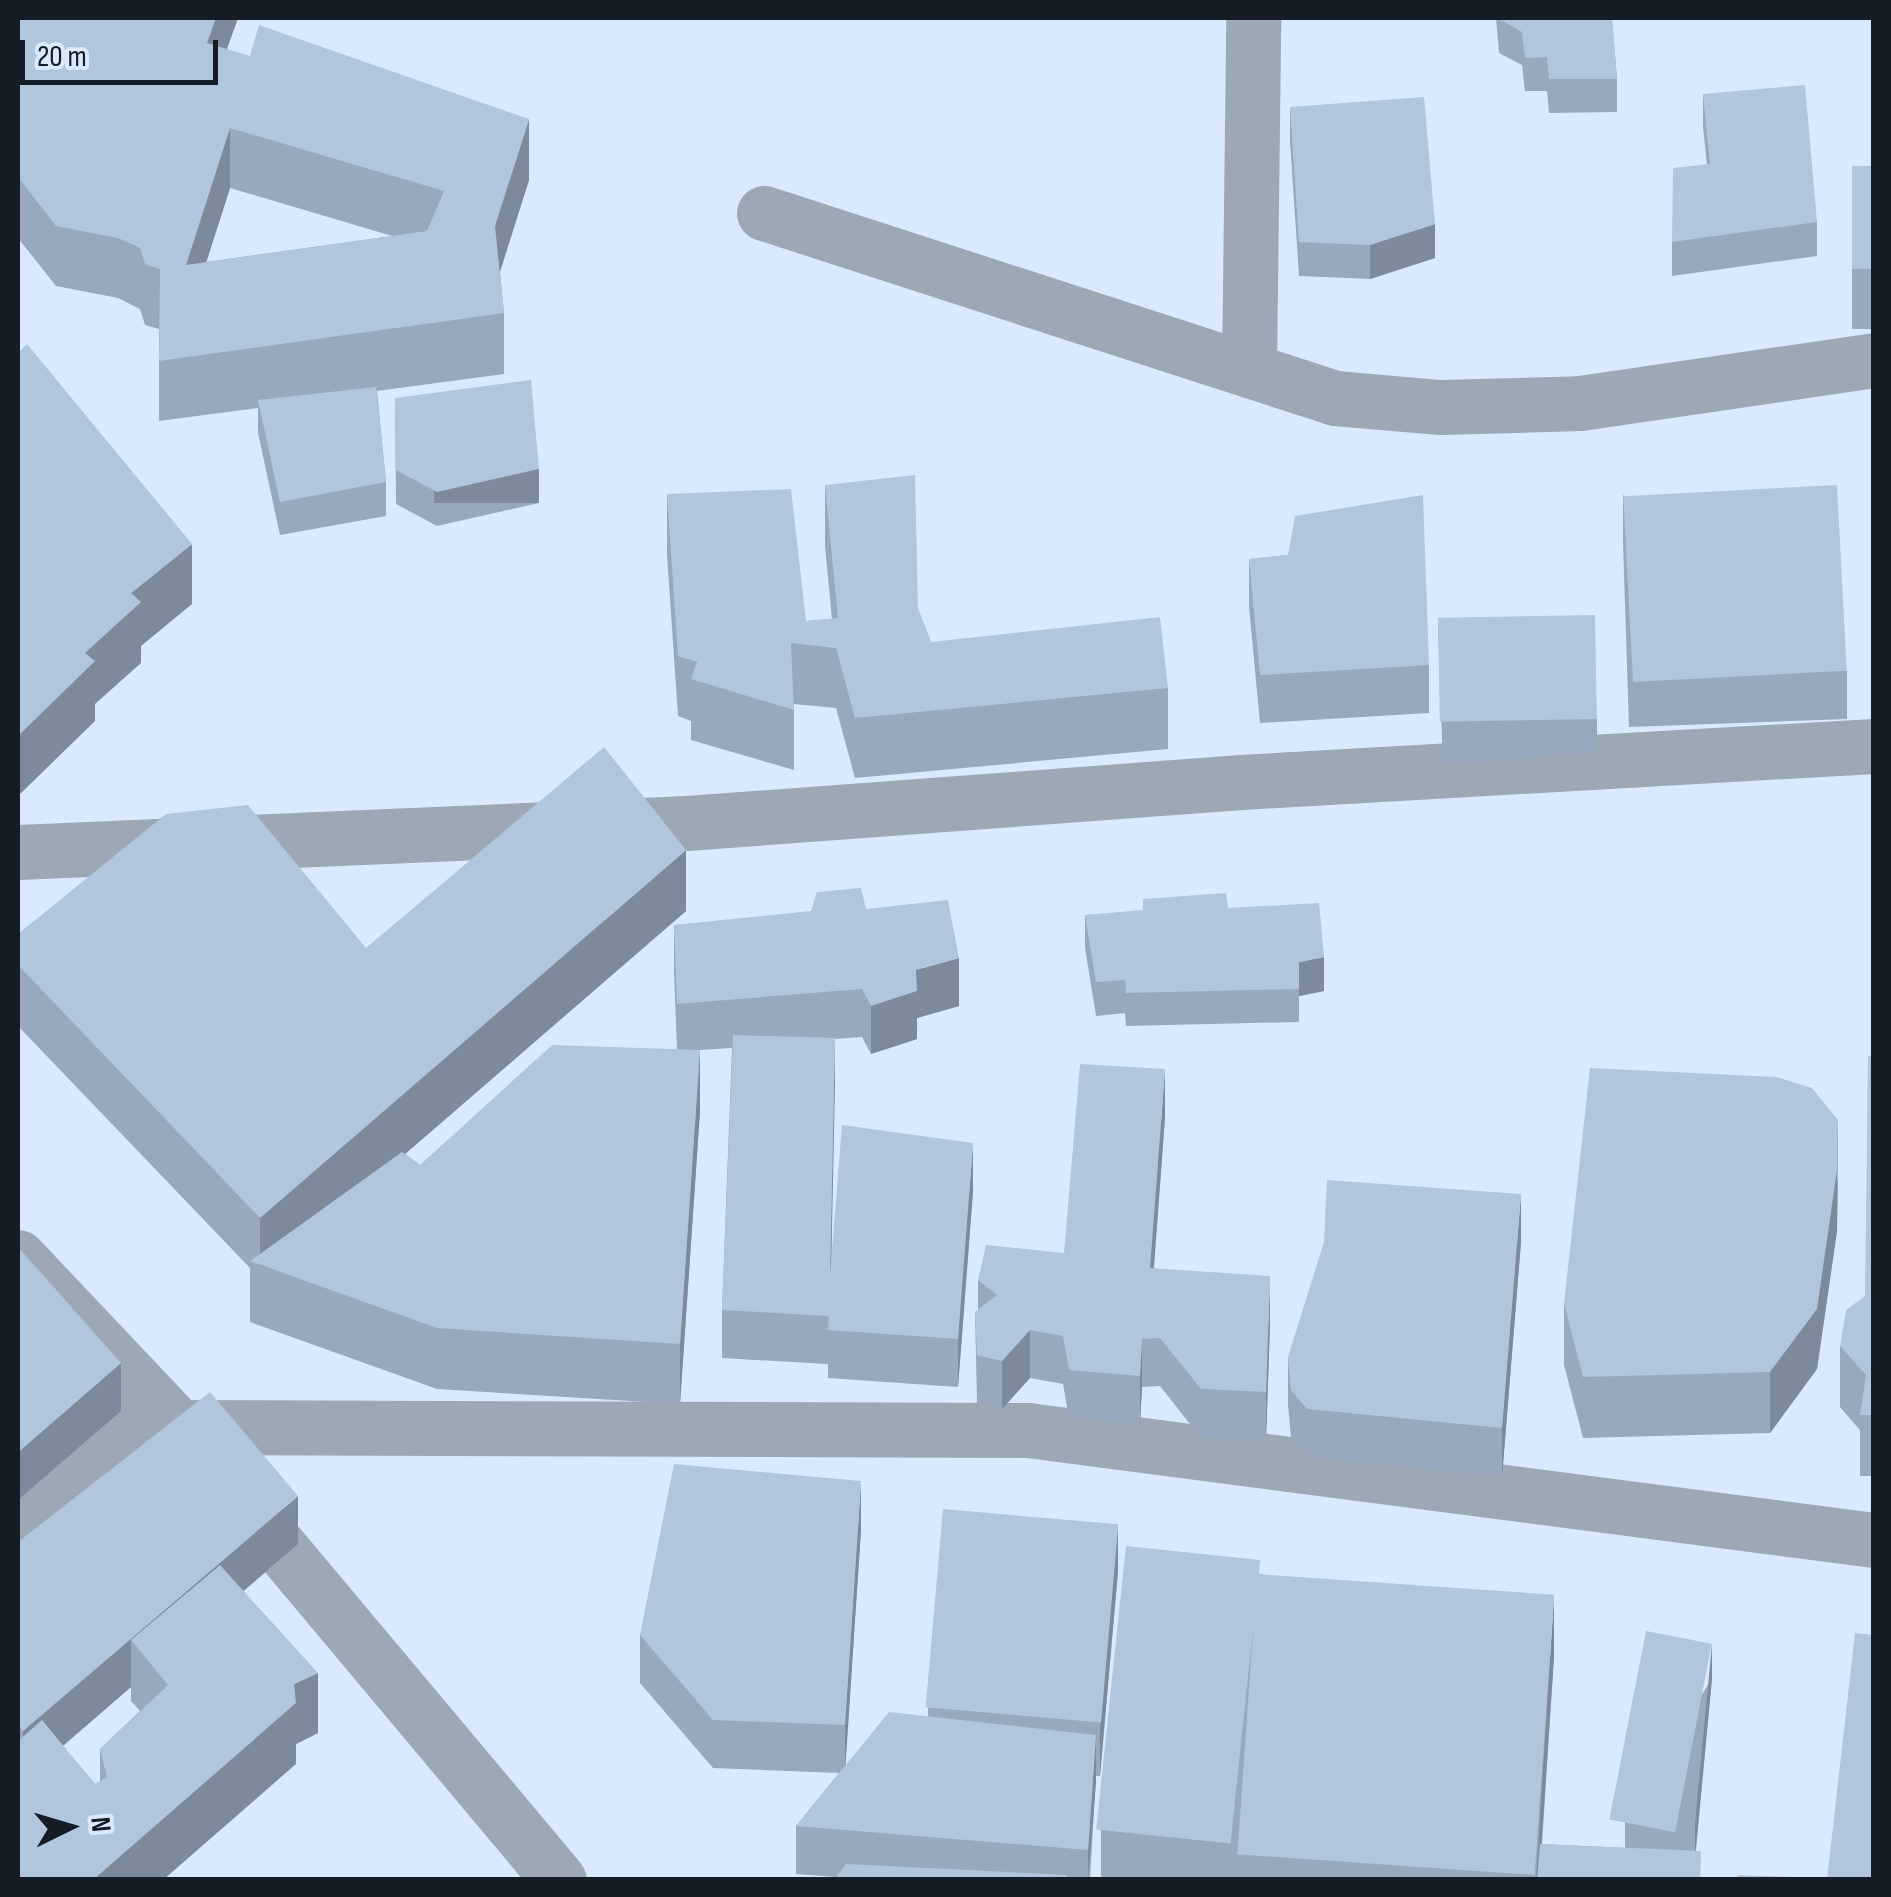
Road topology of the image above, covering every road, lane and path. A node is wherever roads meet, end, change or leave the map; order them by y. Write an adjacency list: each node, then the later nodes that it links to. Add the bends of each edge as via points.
1 (1253, 18): 4 (street)
2 (764, 213): 4 (street)
3 (1874, 360): 4 (street, via 1580,403 1441,407 1335,398)
4 (1249, 370)
5 (1874, 746): 6 (street, via 687,822)
6 (18, 852)
7 (18, 1256): 8 (street)
8 (166, 1414): 9 (street); 10 (street, via 1028,1430); 11 (street)
9 (18, 1518)
10 (1874, 1540)
11 (560, 1880)

